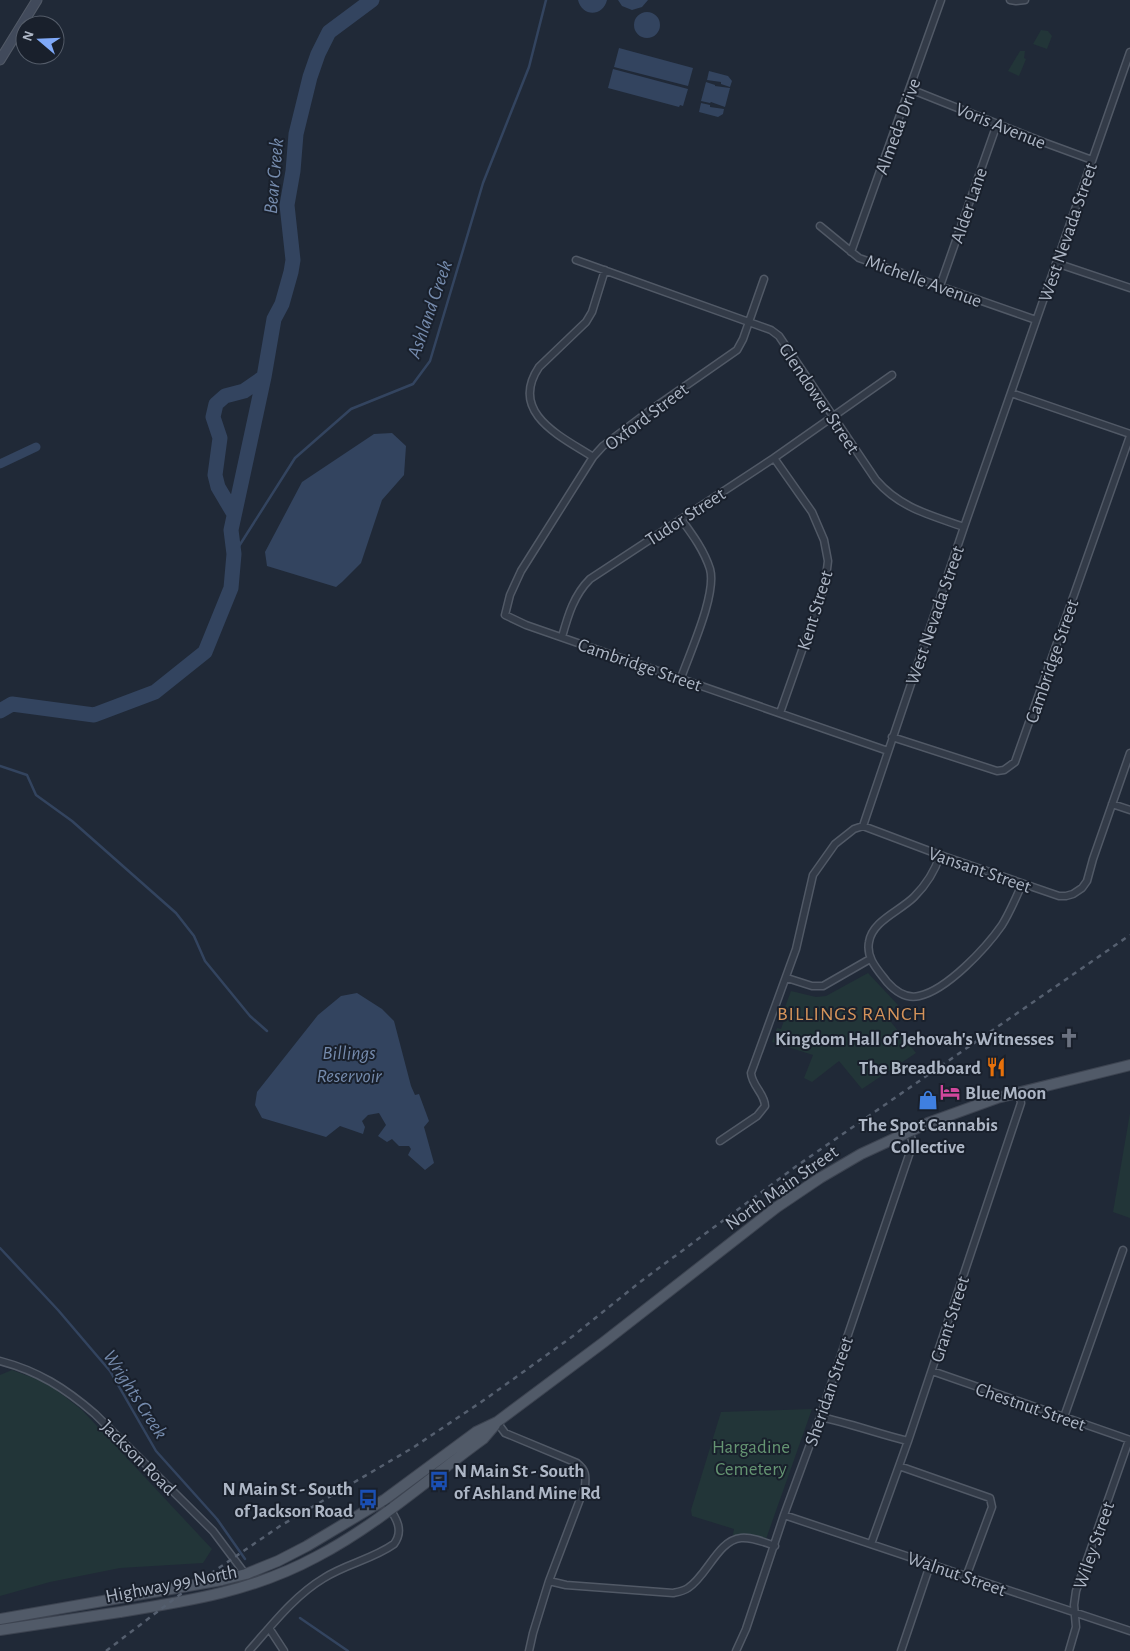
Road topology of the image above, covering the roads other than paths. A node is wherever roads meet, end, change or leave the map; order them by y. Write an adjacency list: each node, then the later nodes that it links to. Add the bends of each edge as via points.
1 (37, 0): 6 (street)
2 (941, 0): 7 (street, Almeda Drive)
3 (1010, 0): 4 (street)
4 (1025, 0)
5 (1130, 52): 9 (street, West Nevada Street)
6 (0, 60)
7 (910, 89): 8 (street, Voris Avenue); 11 (street, Almeda Drive)
8 (996, 124): 9 (street, Voris Avenue); 16 (street, Alder Lane)
9 (1092, 160): 13 (street, West Nevada Street)
10 (820, 226): 11 (street, Michelle Avenue)
11 (851, 252): 16 (street, Michelle Avenue, via 859,258)
12 (576, 260): 14 (street, Glendower Street)
13 (1056, 263): 17 (street); 18 (street, West Nevada Street)
14 (606, 270): 19 (street, Glendower Street); 24 (street, via 586,322 539,367 530,387 533,408 541,422)
15 (764, 279): 19 (street, Oxford Street)
16 (940, 286): 18 (street, Michelle Avenue)
17 (1130, 288)
18 (1036, 320): 21 (street, West Nevada Street)
19 (749, 322): 22 (street, Glendower Street, via 779,336); 24 (street, Oxford Street, via 737,350 614,436)
20 (892, 375): 22 (street, Tudor Street)
21 (1011, 393): 23 (street); 27 (street, West Nevada Street)
22 (833, 416): 25 (street, Tudor Street); 27 (street, Glendower Street, via 885,491 901,503)
23 (1130, 435): 32 (street, Cambridge Street, via 1015,762 997,771)
24 (593, 457): 28 (street, Oxford Street, via 521,571 510,595 505,615)
25 (774, 458): 26 (street, Tudor Street); 31 (street, Kent Street, via 812,512 824,540 828,561 824,585)
26 (681, 519): 29 (street, Tudor Street, via 590,579 572,605); 30 (street, via 708,563 711,592)
27 (964, 527): 32 (street, West Nevada Street)
28 (533, 627): 29 (street, Cambridge Street)
29 (562, 637): 30 (street, Cambridge Street)
30 (681, 678): 31 (street, Cambridge Street)
31 (780, 713): 33 (street, Cambridge Street)
32 (892, 737): 33 (street, West Nevada Street)
33 (888, 752): 37 (street, West Nevada Street)
34 (1130, 753): 35 (street)
35 (1112, 804): 36 (street); 39 (street, Vansant Street, via 1090,874 1082,888 1059,896)
36 (1130, 810)
37 (863, 826): 38 (street, Vansant Street); 41 (street, via 835,844 813,875)
38 (940, 856): 39 (street, Vansant Street); 40 (street, via 914,897 873,930 868,946)
39 (1022, 884): 40 (street, via 1002,924 980,952 954,976 927,994 918,997 898,992)
40 (870, 960): 41 (street, via 823,986)
41 (787, 978): 45 (street, via 751,1073 765,1106 757,1116)
42 (1130, 1065): 43 (main road, North Main Street)
43 (1019, 1092): 44 (main road, North Main Street); 48 (street, Grant Street, via 1021,1103)
44 (909, 1131): 49 (street, Sheridan Street, via 913,1143); 51 (main road, North Main Street, via 861,1154 776,1208)
45 (720, 1141)
46 (1123, 1250): 50 (street)
47 (0, 1361): 61 (street, Jackson Road, via 55,1383 95,1414 213,1531)
48 (932, 1371): 50 (street, Chestnut Street); 53 (street, Grant Street)
49 (820, 1417): 53 (street); 57 (street, Sheridan Street)
50 (1064, 1417): 52 (street, Chestnut Street)
51 (497, 1422): 55 (main road, North Main Street, via 476,1432); 56 (main road, North Main Street, via 483,1439); 63 (street, via 505,1433 571,1460 584,1471 585,1486)
52 (1129, 1440): 65 (street, Wiley Street, via 1076,1591)
53 (908, 1441): 54 (street, Grant Street)
54 (899, 1466): 58 (street, Grant Street); 62 (street, via 990,1498 992,1506)
55 (384, 1500): 56 (street); 61 (main road, Highway 99 North, via 306,1546)
56 (390, 1510): 64 (main road, Highway 99 North, via 316,1557); 67 (street, via 399,1526 398,1540 394,1544 324,1578 307,1590)
57 (784, 1515): 58 (street, Walnut Street); 59 (street, Sheridan Street)
58 (871, 1544): 60 (street, Walnut Street)
59 (775, 1546): 63 (street, via 749,1539 728,1543 695,1582 673,1593); 73 (street, Sheridan Street)
60 (930, 1565): 62 (street, Walnut Street); 74 (street)
61 (246, 1574): 64 (street, Jackson Road); 66 (main road, Highway 99 North)
62 (966, 1577): 65 (street, Walnut Street)
63 (549, 1581): 72 (street)
64 (251, 1585): 68 (main road, Highway 99 North, via 191,1601)
65 (1075, 1612): 69 (street, Walnut Street); 75 (street, Wiley Street, via 1076,1627)
66 (0, 1619)
67 (269, 1628): 70 (street); 71 (street)
68 (0, 1630)
69 (1130, 1631)
70 (249, 1651)
71 (284, 1651)
72 (530, 1651)
73 (736, 1651)
74 (901, 1651)
75 (1069, 1651)

